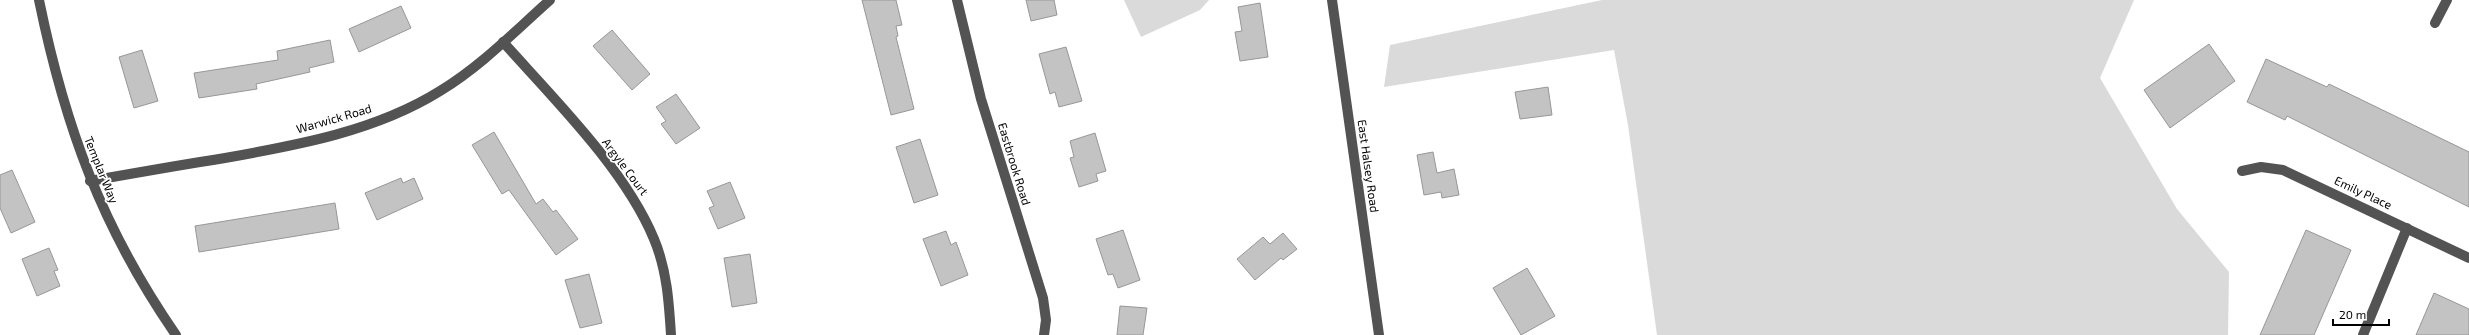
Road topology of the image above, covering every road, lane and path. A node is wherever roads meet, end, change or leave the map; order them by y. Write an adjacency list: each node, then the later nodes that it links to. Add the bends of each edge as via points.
1 (38, 0): 9 (street, Templar Way, via 68,119)
2 (550, 0): 7 (street, Warwick Road)
3 (957, 0): 14 (street, Eastbrook Road, via 981,99 1043,298 1046,320)
4 (1332, 0): 15 (street, East Halsey Road)
5 (2447, 0): 6 (street)
6 (2436, 23)
7 (503, 42): 9 (street, Warwick Road, via 471,70 439,91 406,109 370,124 270,150); 13 (street, Argyle Court, via 566,113 624,184 638,206 654,240 662,265 669,303)
8 (2242, 171): 10 (street, Emily Place, via 2261,167 2284,170)
9 (90, 181): 12 (street, Templar Way, via 109,223 149,295)
10 (2407, 228): 11 (street, Emily Place); 16 (street)
11 (2469, 258)
12 (176, 335)
13 (671, 335)
14 (1044, 335)
15 (1379, 335)
16 (2363, 335)

